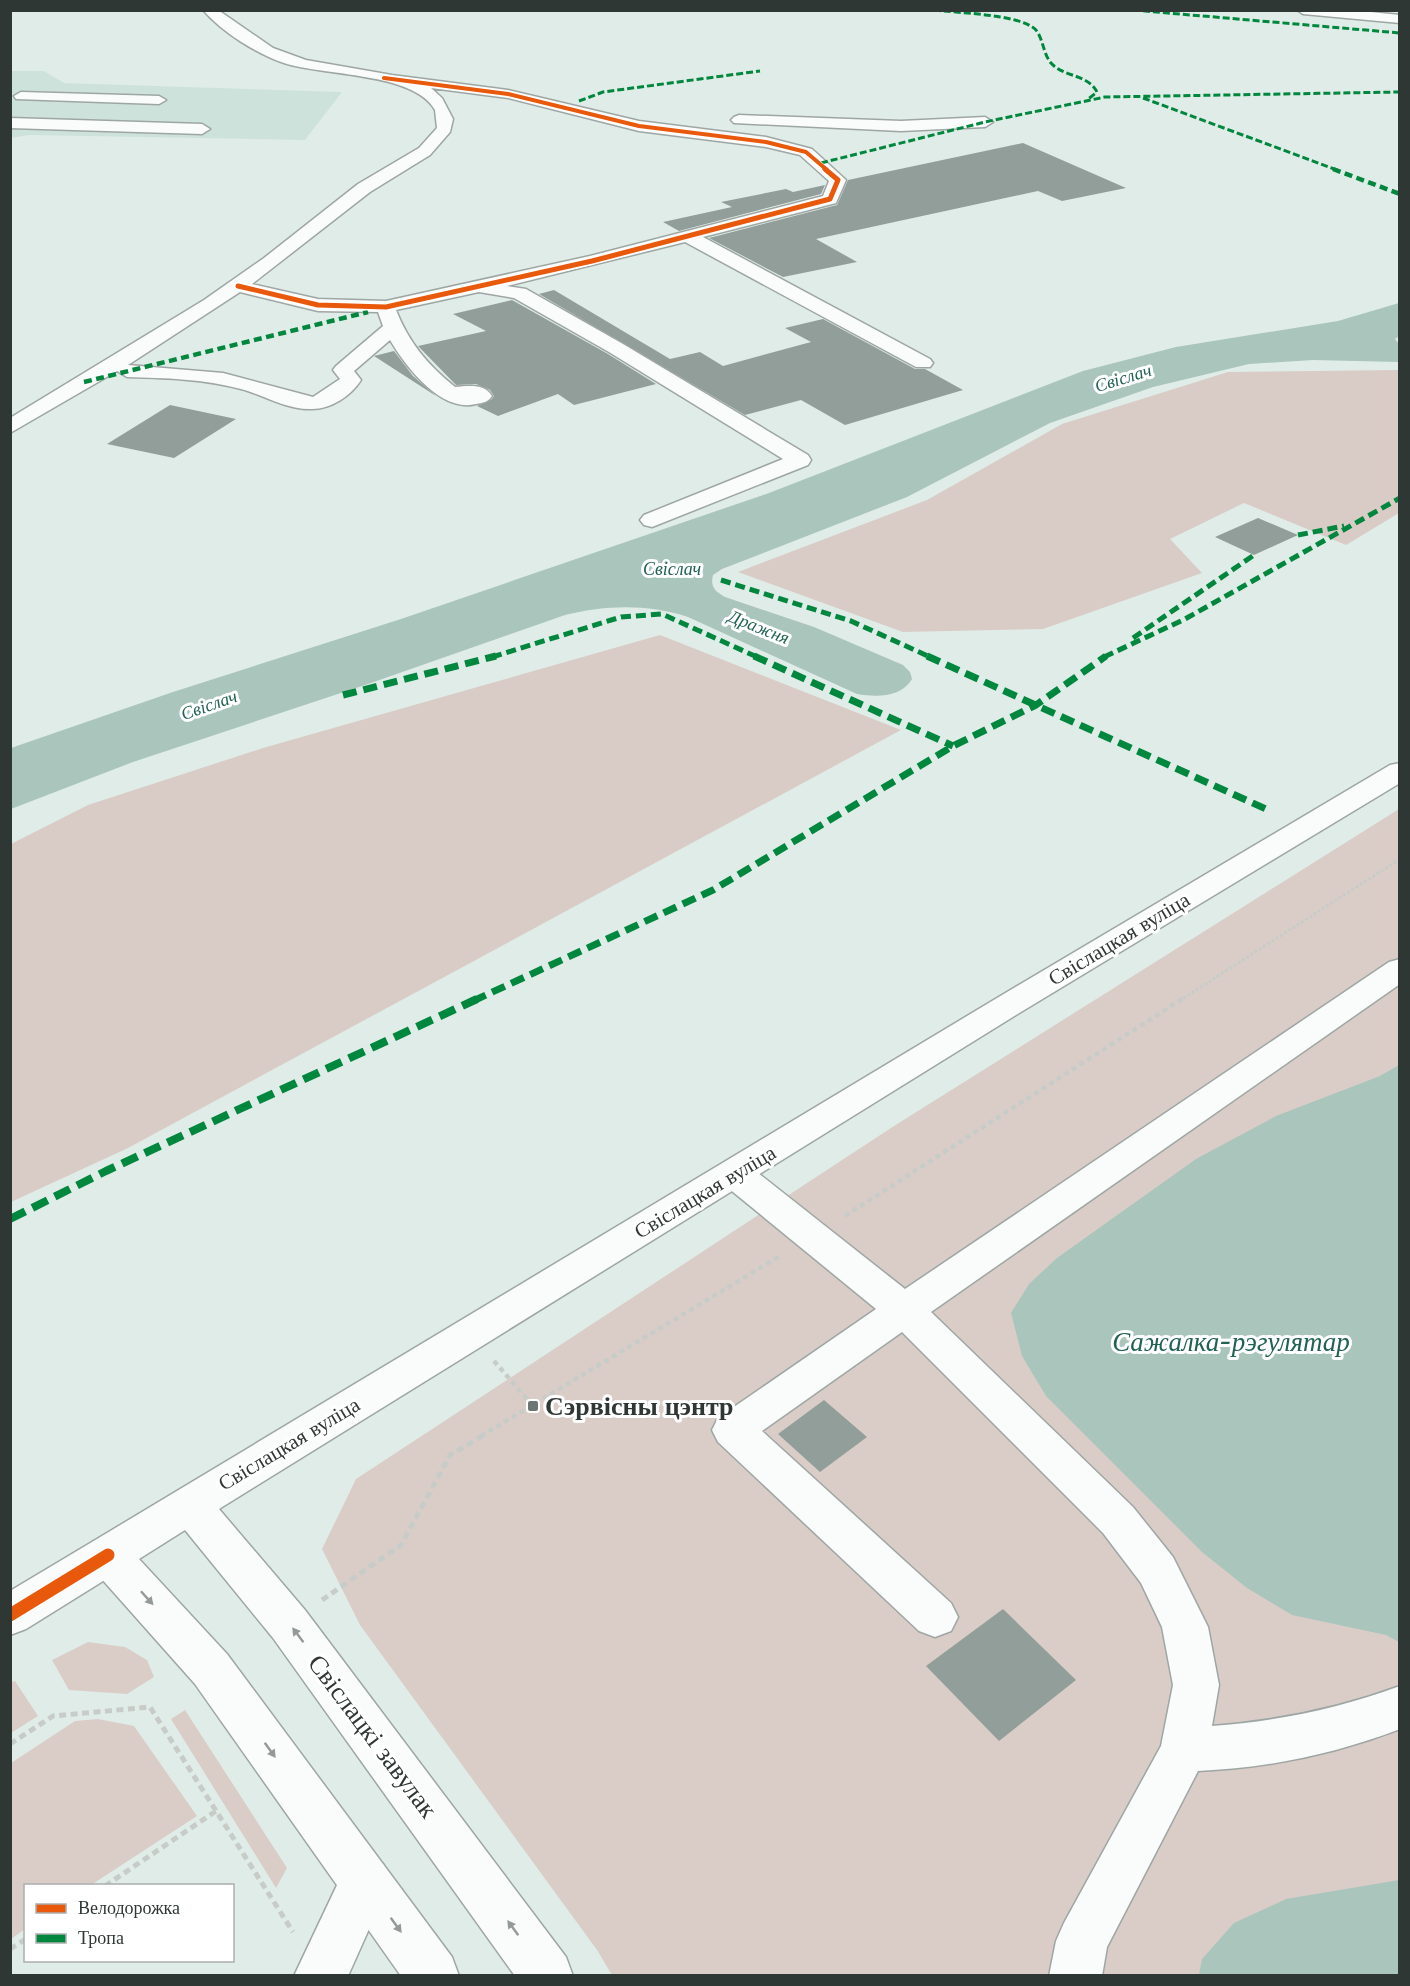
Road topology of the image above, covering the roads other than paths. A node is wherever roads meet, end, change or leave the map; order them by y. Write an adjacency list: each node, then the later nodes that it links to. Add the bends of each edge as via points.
1 (208, 10): 4 (main road, via 289,60)
2 (1303, 10): 3 (main road)
3 (1400, 19)
4 (384, 78): 6 (main road); 15 (main road, via 435,98 447,123 439,138 374,181)
5 (29, 80): 8 (main road, via 30,87)
6 (508, 94): 9 (main road); 14 (main road, via 639,126 766,142 806,152 838,180 830,199)
7 (159, 100): 8 (main road)
8 (16, 101)
9 (626, 107)
10 (720, 118): 11 (main road, via 829,125)
11 (985, 122)
12 (10, 123): 13 (main road)
13 (202, 129)
14 (687, 236): 16 (main road); 19 (main road)
15 (238, 286): 17 (main road, via 318,305); 22 (main road)
16 (478, 286): 17 (main road); 23 (main road, via 519,293 800,460)
17 (386, 307): 18 (main road)
18 (392, 328): 20 (main road, via 343,370 351,380 321,402 294,400 255,386 183,372); 21 (main road, via 415,362)
19 (923, 363)
20 (127, 371)
21 (451, 393)
22 (10, 427)
23 (652, 520)
24 (1400, 771): 26 (main road, Свіслацкая вуліца)
25 (1400, 969): 27 (main road)
26 (735, 1174): 27 (main road); 28 (main road, Свіслацкая вуліца)
27 (904, 1310): 31 (main road, via 733,1430); 33 (main road, via 1118,1520 1157,1570 1185,1627 1196,1685)
28 (190, 1505): 29 (main road, Свіслацкая вуліца); 37 (main road, Свіслацкі завулак, one-way to 28, via 296,1632)
29 (108, 1555): 30 (main road, Свіслацкая вуліца); 34 (main road, one-way to 34, via 211,1669)
30 (10, 1615)
31 (935, 1617)
32 (1400, 1707): 33 (main road, via 1299,1739 1239,1748)
33 (1184, 1750): 38 (main road, via 1082,1941)
34 (365, 1882): 35 (main road); 36 (main road, one-way to 36)
35 (320, 1975)
36 (433, 1976)
37 (547, 1976)
38 (1075, 1976)

